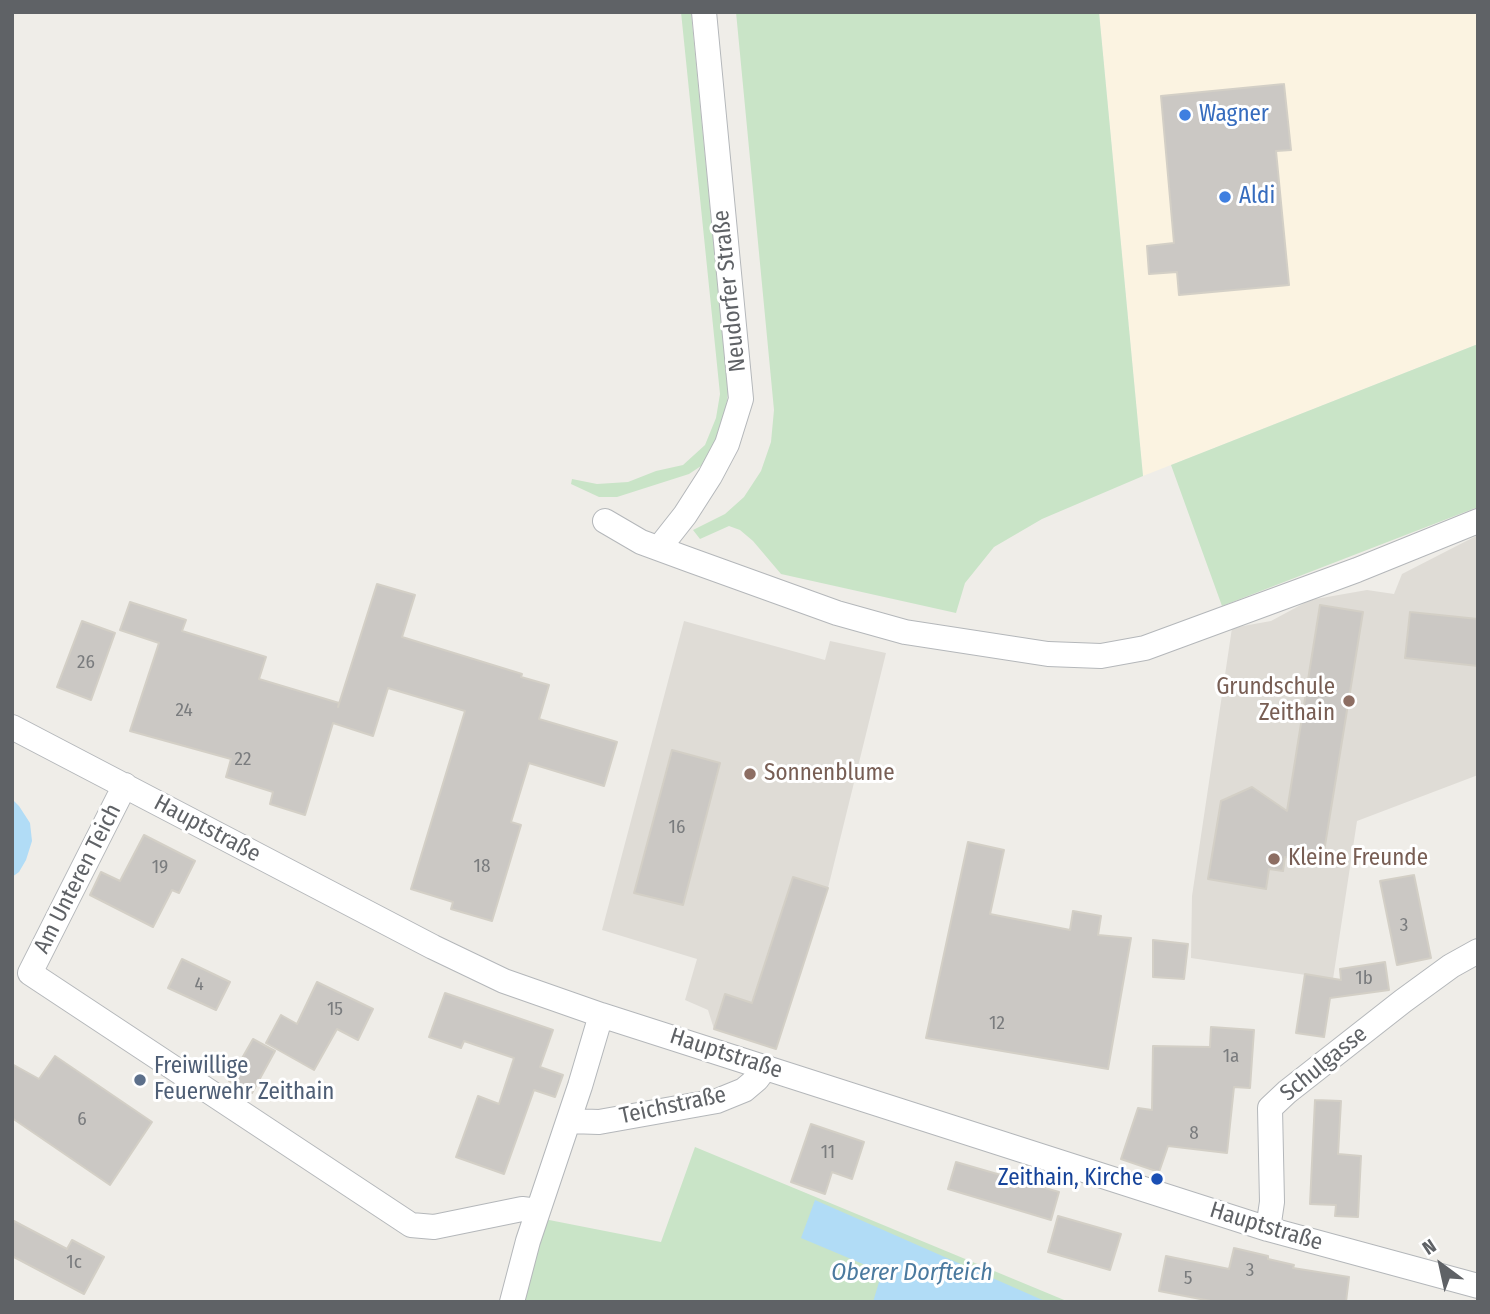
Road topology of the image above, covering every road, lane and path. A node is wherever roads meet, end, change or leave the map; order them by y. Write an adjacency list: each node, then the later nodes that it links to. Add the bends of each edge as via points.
1 (704, 12): 4 (street, Neudorfer Straße, via 741,399 727,444)
2 (1478, 521): 4 (street, via 1145,648 1101,656 1048,654 905,632 837,613)
3 (605, 522): 4 (street)
4 (659, 548)
5 (12, 727): 6 (street, Hauptstraße)
6 (125, 785): 8 (street, Am Unteren Teich); 9 (street, Hauptstraße, via 433,947 504,981)
7 (1478, 951): 13 (street, Schulgasse, via 1403,1002 1270,1108 1272,1202)
8 (21, 975): 12 (street, Am Unteren Teich, via 411,1224 434,1227 522,1209)
9 (601, 1015): 10 (street, Hauptstraße); 11 (street)
10 (766, 1067): 11 (street, Teichstraße, via 744,1090 717,1101 599,1122); 13 (street, Hauptstraße)
11 (569, 1121): 12 (street)
12 (538, 1211): 15 (street)
13 (1268, 1229): 14 (street, Hauptstraße)
14 (1468, 1290)
15 (512, 1302)

